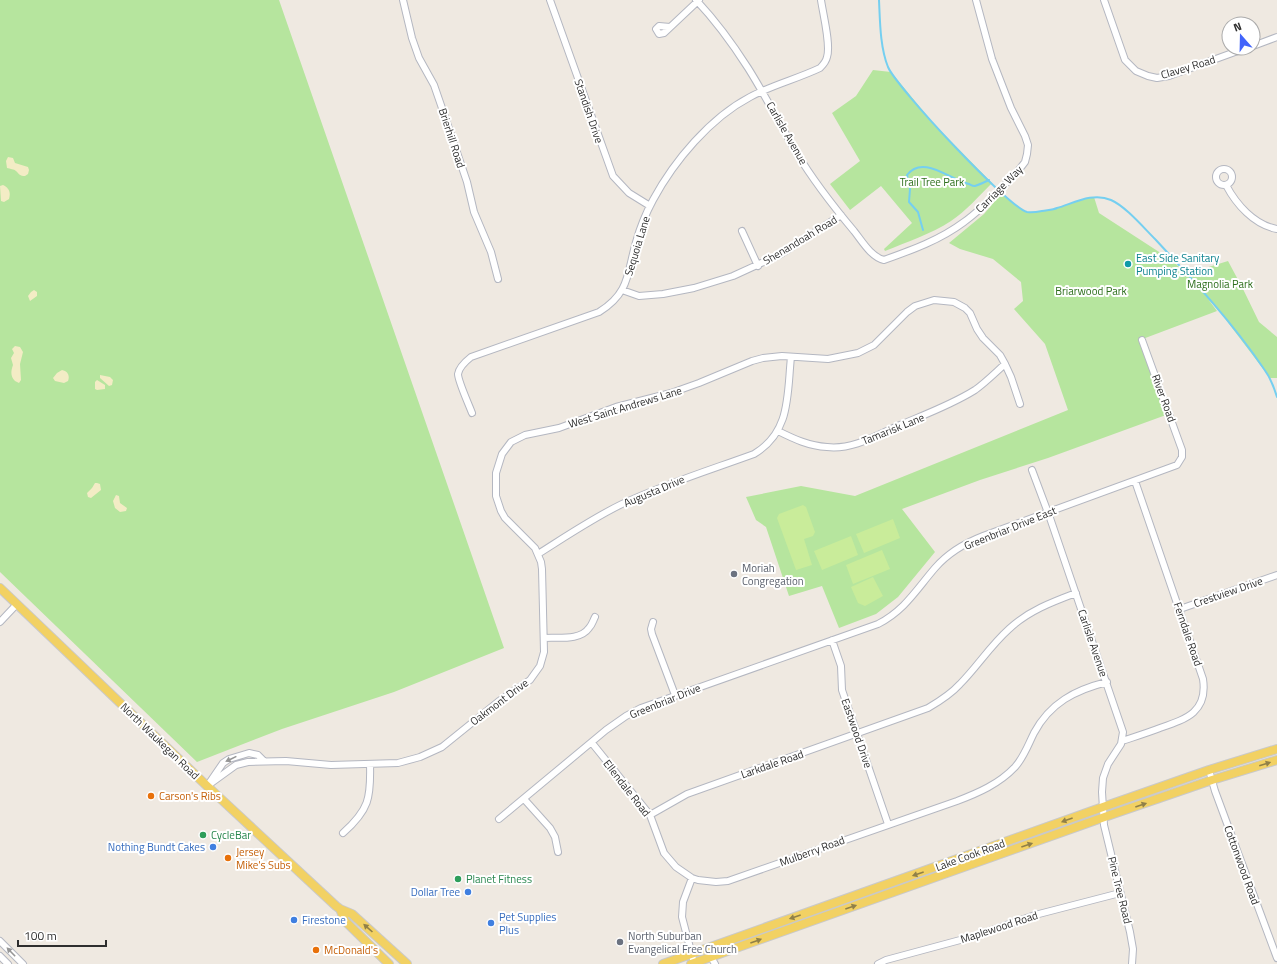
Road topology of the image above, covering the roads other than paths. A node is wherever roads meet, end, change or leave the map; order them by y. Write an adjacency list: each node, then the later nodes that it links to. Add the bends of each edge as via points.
1 (402, 0): 19 (street, Brierhill Road, via 412,38 419,58 434,85 467,182 477,223 491,252)
2 (550, 0): 13 (street, Standish Drive, via 613,176 629,194)
3 (697, 0): 7 (street); 11 (street, Carlisle Avenue, via 721,28)
4 (821, 0): 11 (street, Sequoia Lane, via 828,57 820,68)
5 (976, 0): 17 (street, Carriage Way, via 992,59 1010,108 1025,136 1028,154 1025,162 1008,181 965,222 922,247)
6 (1104, 0): 10 (street, Clavey Road, via 1125,60 1136,71 1158,78)
7 (670, 27)
8 (1277, 37): 9 (street)
9 (1261, 43)
10 (1224, 56)
11 (762, 91): 13 (street, Sequoia Lane, via 739,103 716,120 696,140 680,158); 14 (street, Carlisle Avenue, via 797,153)
12 (1226, 185): 15 (street, via 1232,197 1254,219)
13 (650, 206): 20 (street, Sequoia Lane, via 641,226)
14 (841, 215): 17 (street, Carlisle Avenue, via 875,256); 18 (street, Shenandoah Road)
15 (1277, 229)
16 (742, 231): 18 (street)
17 (884, 260)
18 (758, 266): 20 (street, Shenandoah Road, via 713,282 663,294 640,296)
19 (498, 278)
20 (622, 290): 25 (street, Sequoia Lane, via 615,300 599,312 471,357 458,373)
21 (1142, 340): 27 (street, River Road, via 1178,437)
22 (791, 357): 23 (street, West Saint Andrews Lane, via 828,359 858,353 874,345 915,306 943,300 954,302 970,313 983,338); 26 (street, via 787,407); 28 (street, West Saint Andrews Lane, via 773,356 758,359 699,384 559,428 525,435 512,442)
23 (1005, 364): 24 (street, West Saint Andrews Lane); 26 (street, Tamarisk Lane, via 976,389 956,401 856,444 835,448 811,445)
24 (1020, 404)
25 (472, 413)
26 (778, 431): 32 (street, Augusta Drive, via 769,444 754,454 665,485 621,504)
27 (1182, 457): 30 (street, Greenbriar Drive East, via 1177,465)
28 (499, 460): 32 (street, Oakmont Drive, via 495,485 501,511)
29 (1032, 470): 31 (street, Carlisle Avenue)
30 (1135, 481): 31 (street, Greenbriar Drive East); 37 (street, Ferndale Road)
31 (1048, 512): 35 (street, Carlisle Avenue); 41 (street, Greenbriar Drive East, via 966,543 935,567 913,596 894,615)
32 (538, 554): 42 (street, Oakmont Drive, via 542,569)
33 (1277, 575): 37 (street, Crestview Drive)
34 (0, 588): 36 (main road, North Waukegan Road)
35 (1076, 593): 44 (street, Carlisle Avenue); 46 (street, Larkdale Road, via 1042,606 1010,627 950,694 928,708)
36 (17, 604): 39 (street); 54 (main road, North Waukegan Road)
37 (1180, 610): 47 (street, Ferndale Road, via 1203,679 1203,699 1193,714 1186,718)
38 (595, 617): 42 (street, via 585,633 569,637)
39 (0, 622)
40 (653, 622): 45 (street, via 652,634)
41 (858, 631): 43 (street, Greenbriar Drive)
42 (544, 638): 51 (street, Oakmont Drive, via 543,658 530,680 499,701 442,747 406,762)
43 (832, 640): 45 (street, Greenbriar Drive); 46 (street, Eastwood Drive, via 840,661 842,690)
44 (1107, 682): 47 (street, Carlisle Avenue, via 1121,722); 60 (street, Mulberry Road, via 1075,693 1051,710 1015,767 1002,778 971,795)
45 (675, 696): 48 (street, Greenbriar Drive, via 626,716)
46 (857, 734): 57 (street, Larkdale Road, via 687,794); 60 (street, Eastwood Drive)
47 (1122, 741): 56 (street, via 1103,778)
48 (592, 743): 55 (street, Greenbriar Drive); 57 (street, Ellendale Road)
49 (1277, 749): 52 (main road, Lake Cook Road)
50 (1277, 760): 53 (main road, Lake Cook Road, one-way to 50)
51 (370, 764): 54 (street, Oakmont Drive, via 331,765 264,761 258,755 249,753 223,763); 61 (street, via 368,800 358,818)
52 (1209, 770): 53 (street, Cottonwood Road); 56 (main road, Lake Cook Road)
53 (1212, 780): 58 (main road, Lake Cook Road, one-way to 53); 69 (street, Cottonwood Road)
54 (207, 786): 65 (main road, North Waukegan Road)
55 (524, 799): 59 (street, Greenbriar Drive); 62 (street, via 550,828)
56 (1104, 807): 58 (street); 67 (main road, Lake Cook Road, one-way to 67)
57 (650, 815): 63 (street, Ellendale Road, via 664,853 676,867)
58 (1105, 817): 64 (street, Pine Tree Road, via 1104,825); 70 (main road, Lake Cook Road, one-way to 58)
59 (499, 819)
60 (888, 824): 63 (street, Mulberry Road, via 728,881 711,882)
61 (343, 833)
62 (558, 852)
63 (692, 878): 67 (street, via 683,902 682,917)
64 (1120, 893): 77 (street, Maplewood Road, via 1035,915 975,936); 78 (street, Pine Tree Road, via 1130,932)
65 (340, 909): 74 (main road, North Waukegan Road, via 345,921); 75 (main road, North Waukegan Road, one-way to 65, via 352,914)
66 (0, 941): 73 (street, one-way to 66)
67 (691, 954): 71 (street); 76 (main road, Lake Cook Road)
68 (0, 956): 72 (street)
69 (1277, 958)
70 (713, 960): 71 (main road, Lake Cook Road)
71 (692, 963)
72 (8, 964)
73 (23, 964)
74 (389, 964)
75 (407, 964)
76 (663, 964)
77 (878, 964)
78 (1132, 964)

